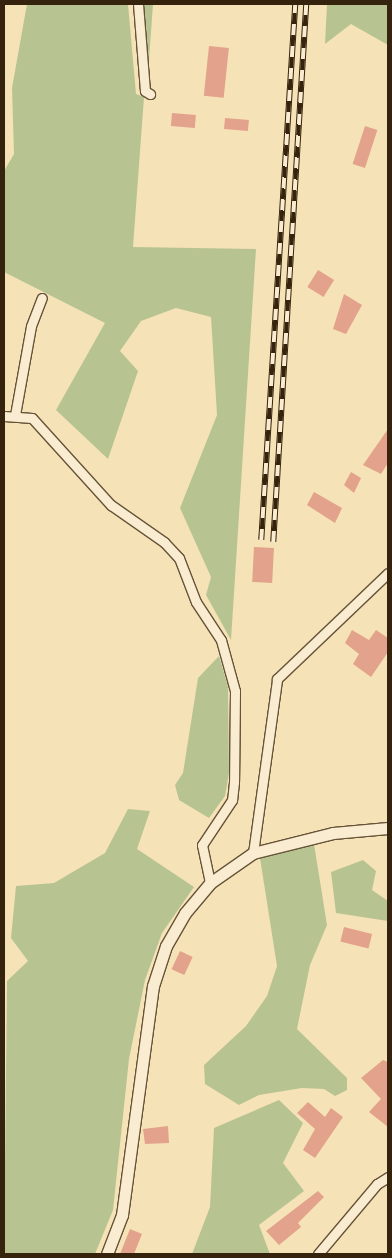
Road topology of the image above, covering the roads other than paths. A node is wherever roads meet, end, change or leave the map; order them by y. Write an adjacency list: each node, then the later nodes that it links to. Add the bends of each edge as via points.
1 (138, 4): 2 (street, via 145,91)
2 (150, 94)
3 (42, 298): 4 (street, via 31,326)
4 (15, 415): 5 (street); 9 (street, via 32,418 111,505 164,542 179,558 196,602 221,640 235,691 234,782 232,800 202,845)
5 (4, 416)
6 (388, 573): 8 (street, via 277,679)
7 (388, 828): 8 (street, via 333,833)
8 (253, 853): 9 (street)
9 (210, 883): 11 (street, via 176,928 153,986 122,1215)
10 (388, 1177): 12 (street, via 377,1184)
11 (107, 1254)
12 (318, 1254)

